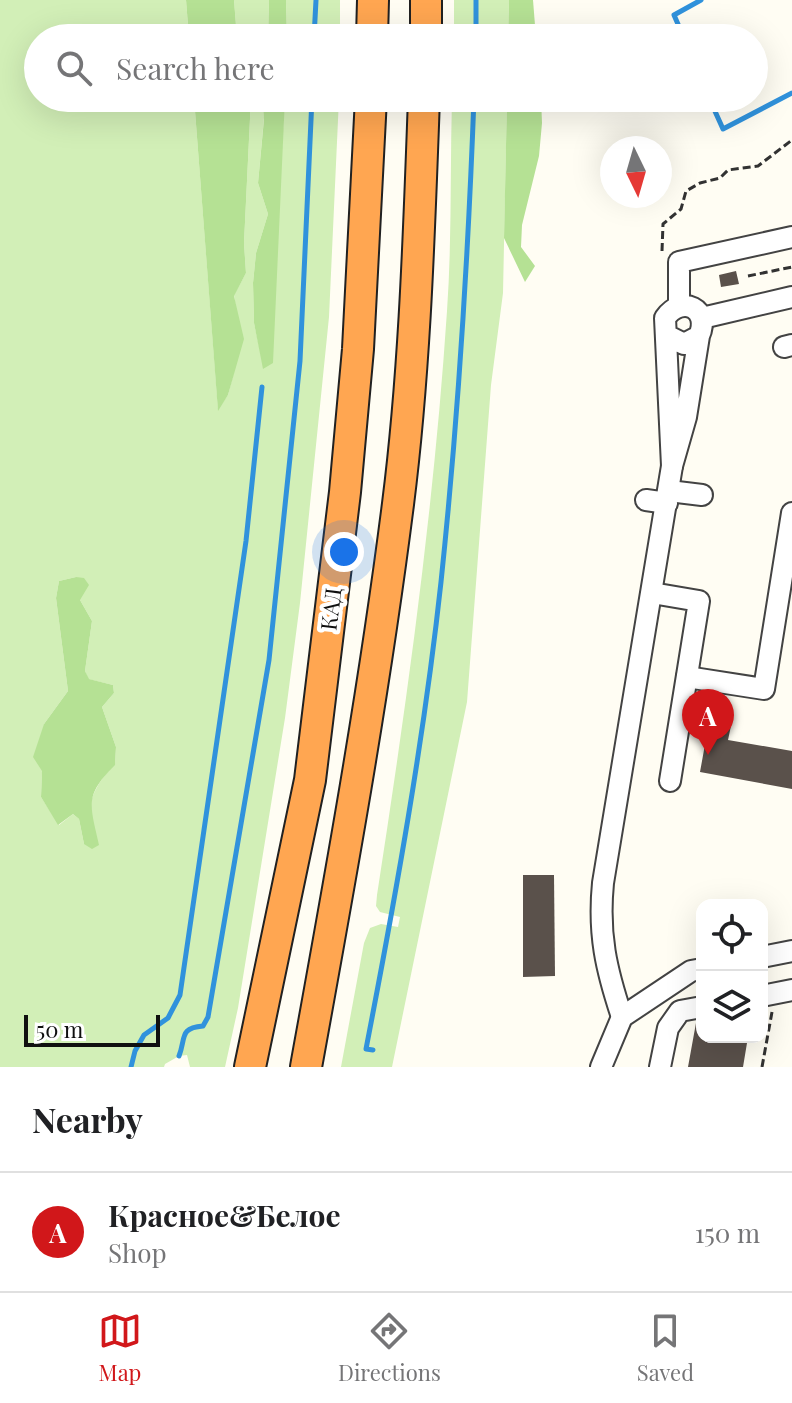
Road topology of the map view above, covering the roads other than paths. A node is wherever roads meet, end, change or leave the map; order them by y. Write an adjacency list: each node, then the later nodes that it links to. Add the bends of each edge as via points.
1 (373, 0): 3 (highway)
2 (426, 0): 4 (highway)
3 (372, 24)
4 (426, 24)
5 (370, 112): 24 (highway, КАД, via 357,365 310,780)
6 (423, 112): 25 (highway, via 412,361 398,502 357,785)
7 (792, 237): 9 (street, via 679,262)
8 (792, 297): 10 (street)
9 (679, 306): 10 (street, via 697,310); 11 (street, via 665,318)
10 (701, 327): 11 (street, via 692,342 675,342); 12 (street)
11 (668, 336): 12 (street)
12 (672, 466): 14 (street)
13 (702, 495): 14 (street)
14 (661, 498): 16 (street)
15 (792, 513): 17 (street, via 764,689)
16 (652, 593): 17 (street, via 699,601); 23 (street, via 600,917 602,947)
17 (687, 677): 18 (street)
18 (670, 781)
19 (792, 951): 20 (street)
20 (768, 956)
21 (696, 970): 23 (street)
22 (696, 1008): 27 (street, via 680,1011 668,1028)
23 (622, 1017): 26 (street)
24 (250, 1067)
25 (306, 1067)
26 (601, 1067)
27 (660, 1067)

